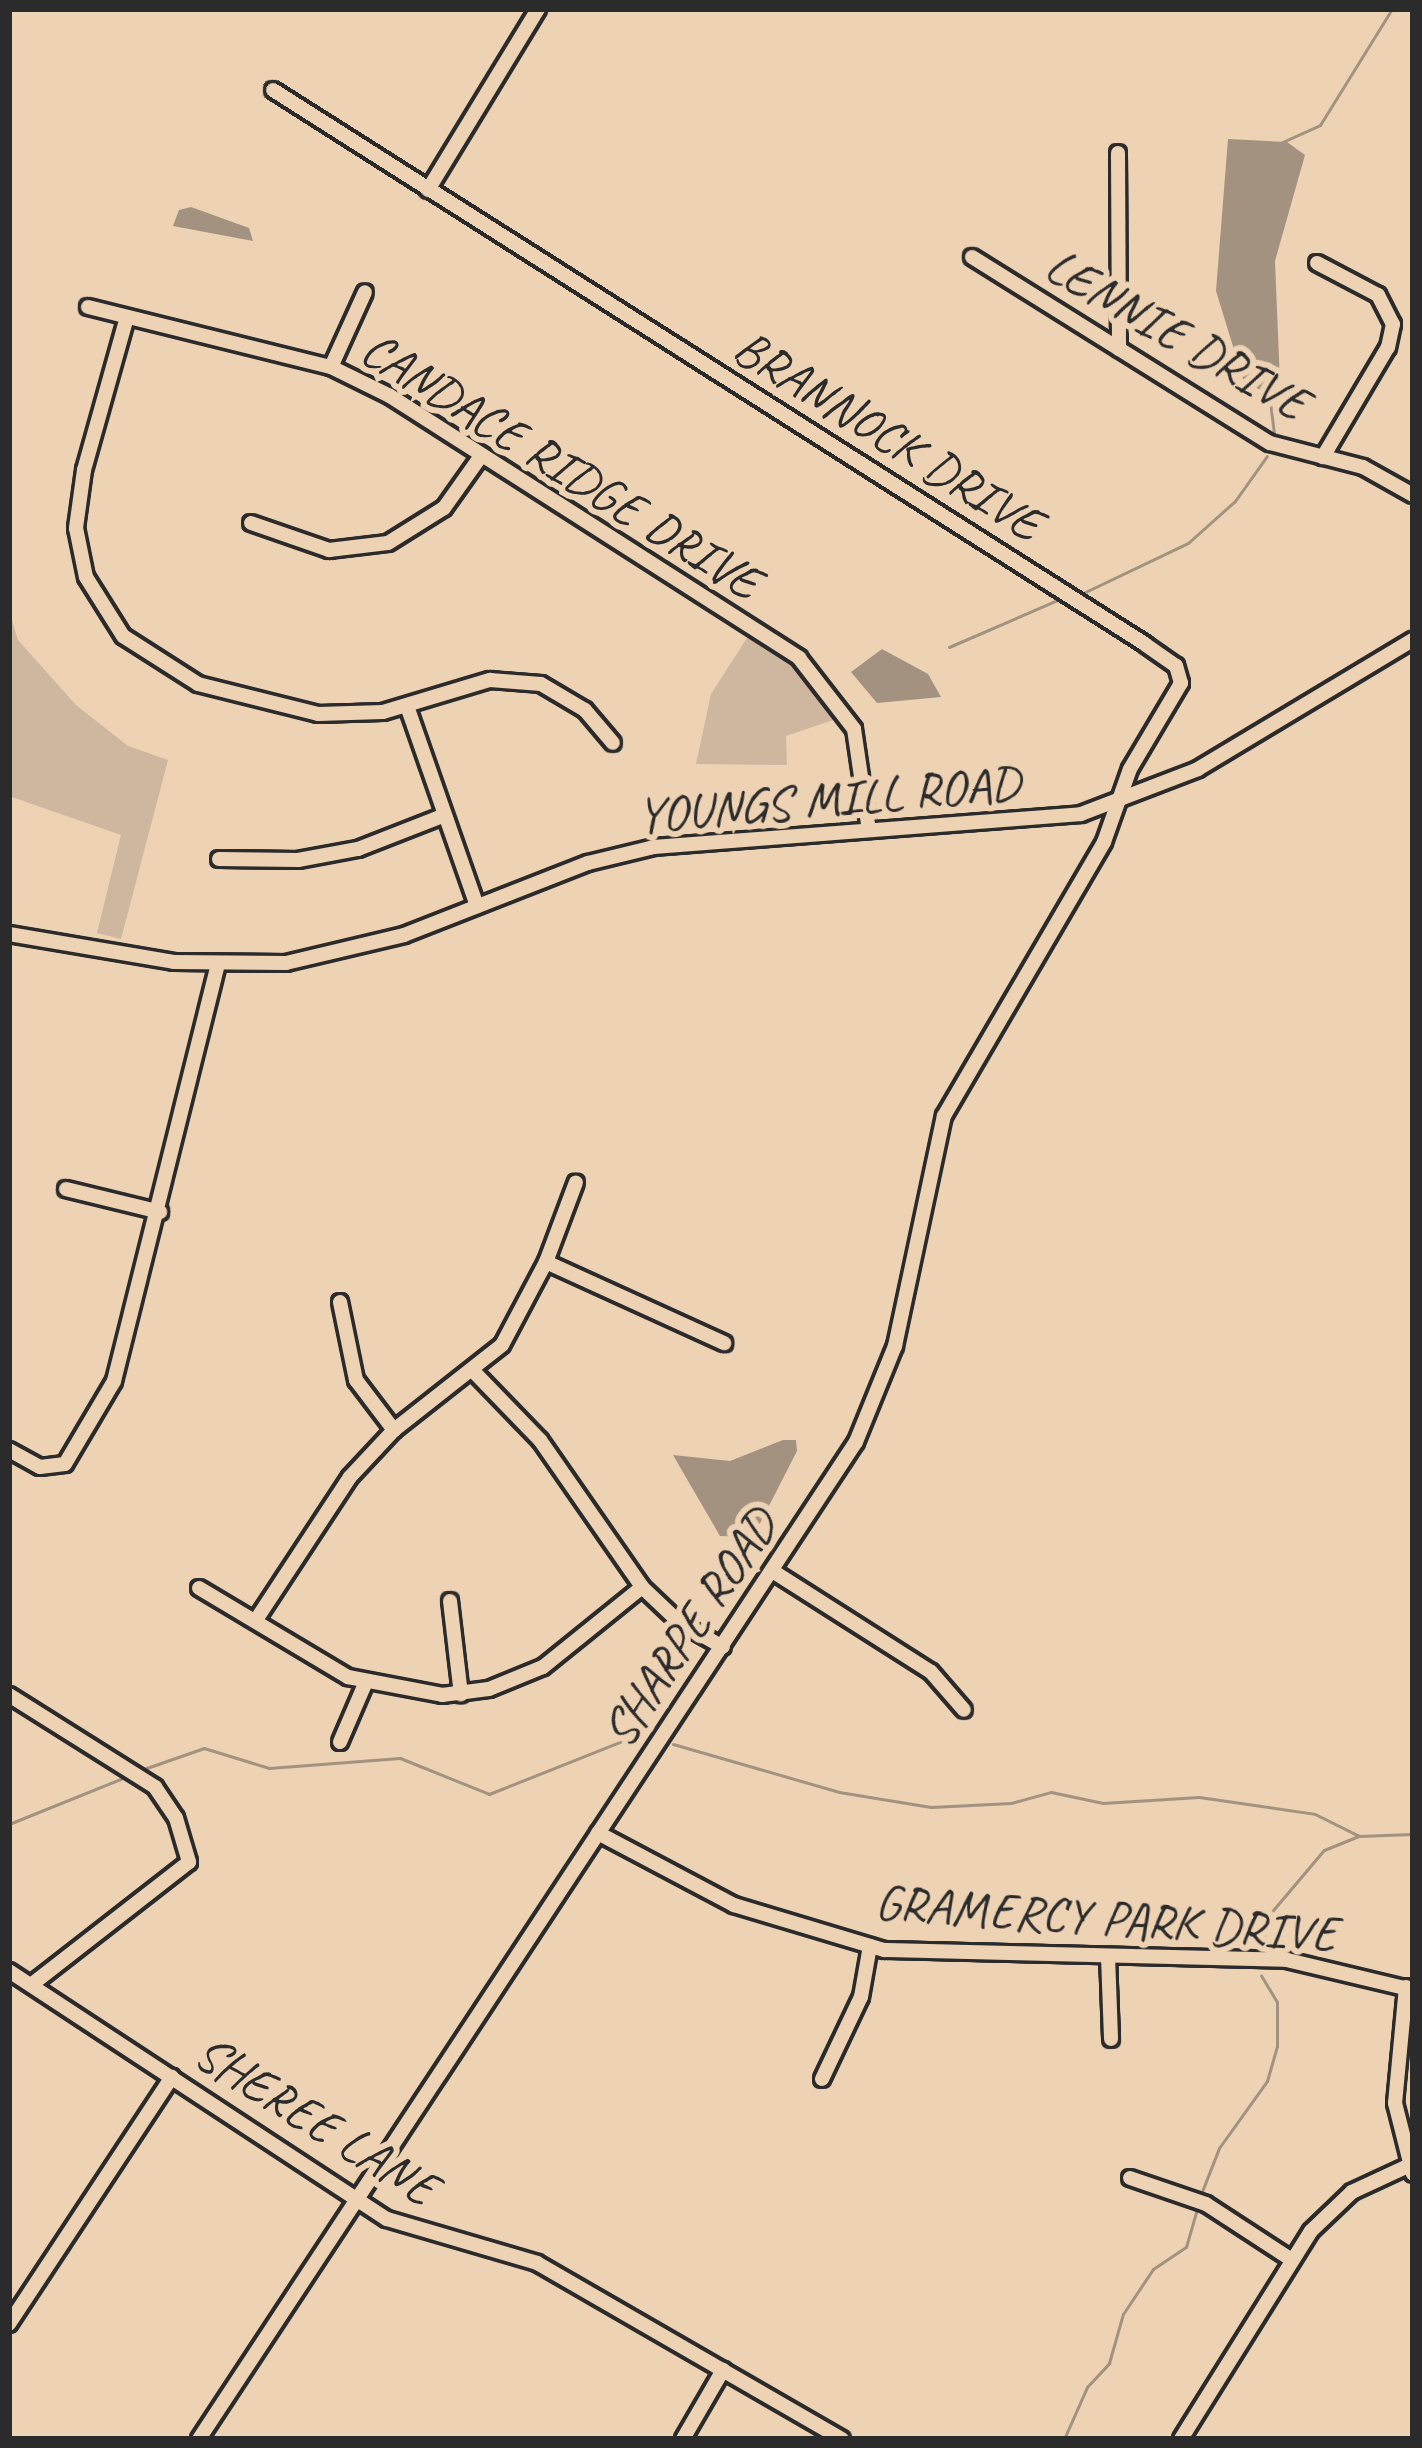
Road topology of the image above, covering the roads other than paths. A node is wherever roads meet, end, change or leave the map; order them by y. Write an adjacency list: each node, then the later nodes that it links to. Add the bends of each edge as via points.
1 (538, 9): 4 (street)
2 (272, 90): 4 (street, BRANNOCK DRIVE)
3 (1118, 153): 10 (street)
4 (428, 190): 19 (street, BRANNOCK DRIVE, via 1172,662 1180,683)
5 (972, 257): 10 (street, LENNIE DRIVE)
6 (1317, 262): 13 (street, via 1378,295 1393,324 1388,347)
7 (365, 292): 11 (street)
8 (88, 307): 9 (street, CANDACE RIDGE DRIVE)
9 (127, 317): 11 (street, CANDACE RIDGE DRIVE); 17 (street, via 77,499 79,553 109,619 165,668 254,703 317,714)
10 (1119, 350): 13 (street, LENNIE DRIVE, via 1270,443)
11 (331, 367): 12 (street, CANDACE RIDGE DRIVE)
12 (481, 456): 15 (street, via 444,508 388,543 329,550); 21 (street, CANDACE RIDGE DRIVE, via 819,676 864,758)
13 (1323, 457): 14 (street, LENNIE DRIVE, via 1363,467)
14 (1413, 495)
15 (251, 523)
16 (1413, 640): 19 (street, YOUNGS MILL ROAD, via 1198,769)
17 (407, 706): 18 (street, via 514,679 564,695); 20 (street)
18 (613, 743)
19 (1119, 803): 21 (street, YOUNGS MILL ROAD, via 1004,825); 35 (street, SHARPE ROAD, via 944,1116 884,1379 847,1459)
20 (442, 816): 22 (street, via 338,853); 23 (street)
21 (869, 830): 23 (street, YOUNGS MILL ROAD, via 654,847)
22 (219, 859)
23 (477, 906): 25 (street, YOUNGS MILL ROAD, via 352,952)
24 (9, 934): 25 (street, YOUNGS MILL ROAD)
25 (218, 965): 28 (street)
26 (576, 1182): 29 (street)
27 (66, 1189): 28 (street)
28 (160, 1213): 34 (street, via 120,1365 70,1458 58,1468 40,1466)
29 (546, 1262): 31 (street); 32 (street, via 523,1313)
30 (340, 1302): 33 (street, via 356,1380)
31 (724, 1343)
32 (475, 1373): 33 (street); 36 (street, via 540,1440)
33 (394, 1430): 39 (street, via 334,1498)
34 (9, 1450)
35 (774, 1572): 40 (street, SHARPE ROAD); 44 (street, via 931,1672)
36 (642, 1587): 40 (street, via 680,1623); 42 (street, via 543,1667)
37 (199, 1588): 39 (street)
38 (450, 1601): 42 (street)
39 (256, 1620): 41 (street)
40 (723, 1647): 46 (street, SHARPE ROAD)
41 (364, 1684): 42 (street); 45 (street)
42 (461, 1694)
43 (9, 1695): 50 (street, via 155,1787 176,1818 189,1862)
44 (964, 1710)
45 (340, 1742)
46 (598, 1833): 47 (street, GRAMERCY PARK DRIVE, via 734,1905); 57 (street, SHARPE ROAD)
47 (870, 1946): 48 (street, GRAMERCY PARK DRIVE); 54 (street, via 861,1997)
48 (1108, 1956): 51 (street, GRAMERCY PARK DRIVE, via 1287,1960); 52 (street)
49 (9, 1970): 50 (street, SHEREE LANE)
50 (31, 1984): 53 (street, SHEREE LANE)
51 (1410, 1989): 55 (street, via 1395,2103)
52 (1111, 2039)
53 (172, 2077): 57 (street, SHEREE LANE); 59 (street)
54 (822, 2079)
55 (1411, 2170): 58 (street, via 1335,2204)
56 (1130, 2178): 58 (street, via 1205,2204)
57 (357, 2199): 60 (street, SHEREE LANE, via 410,2231 537,2263); 61 (street, SHARPE ROAD)
58 (1292, 2260): 64 (street)
59 (9, 2324)
60 (723, 2370): 62 (street); 63 (street, SHEREE LANE)
61 (199, 2439)
62 (683, 2439)
63 (842, 2439)
64 (1181, 2439)

